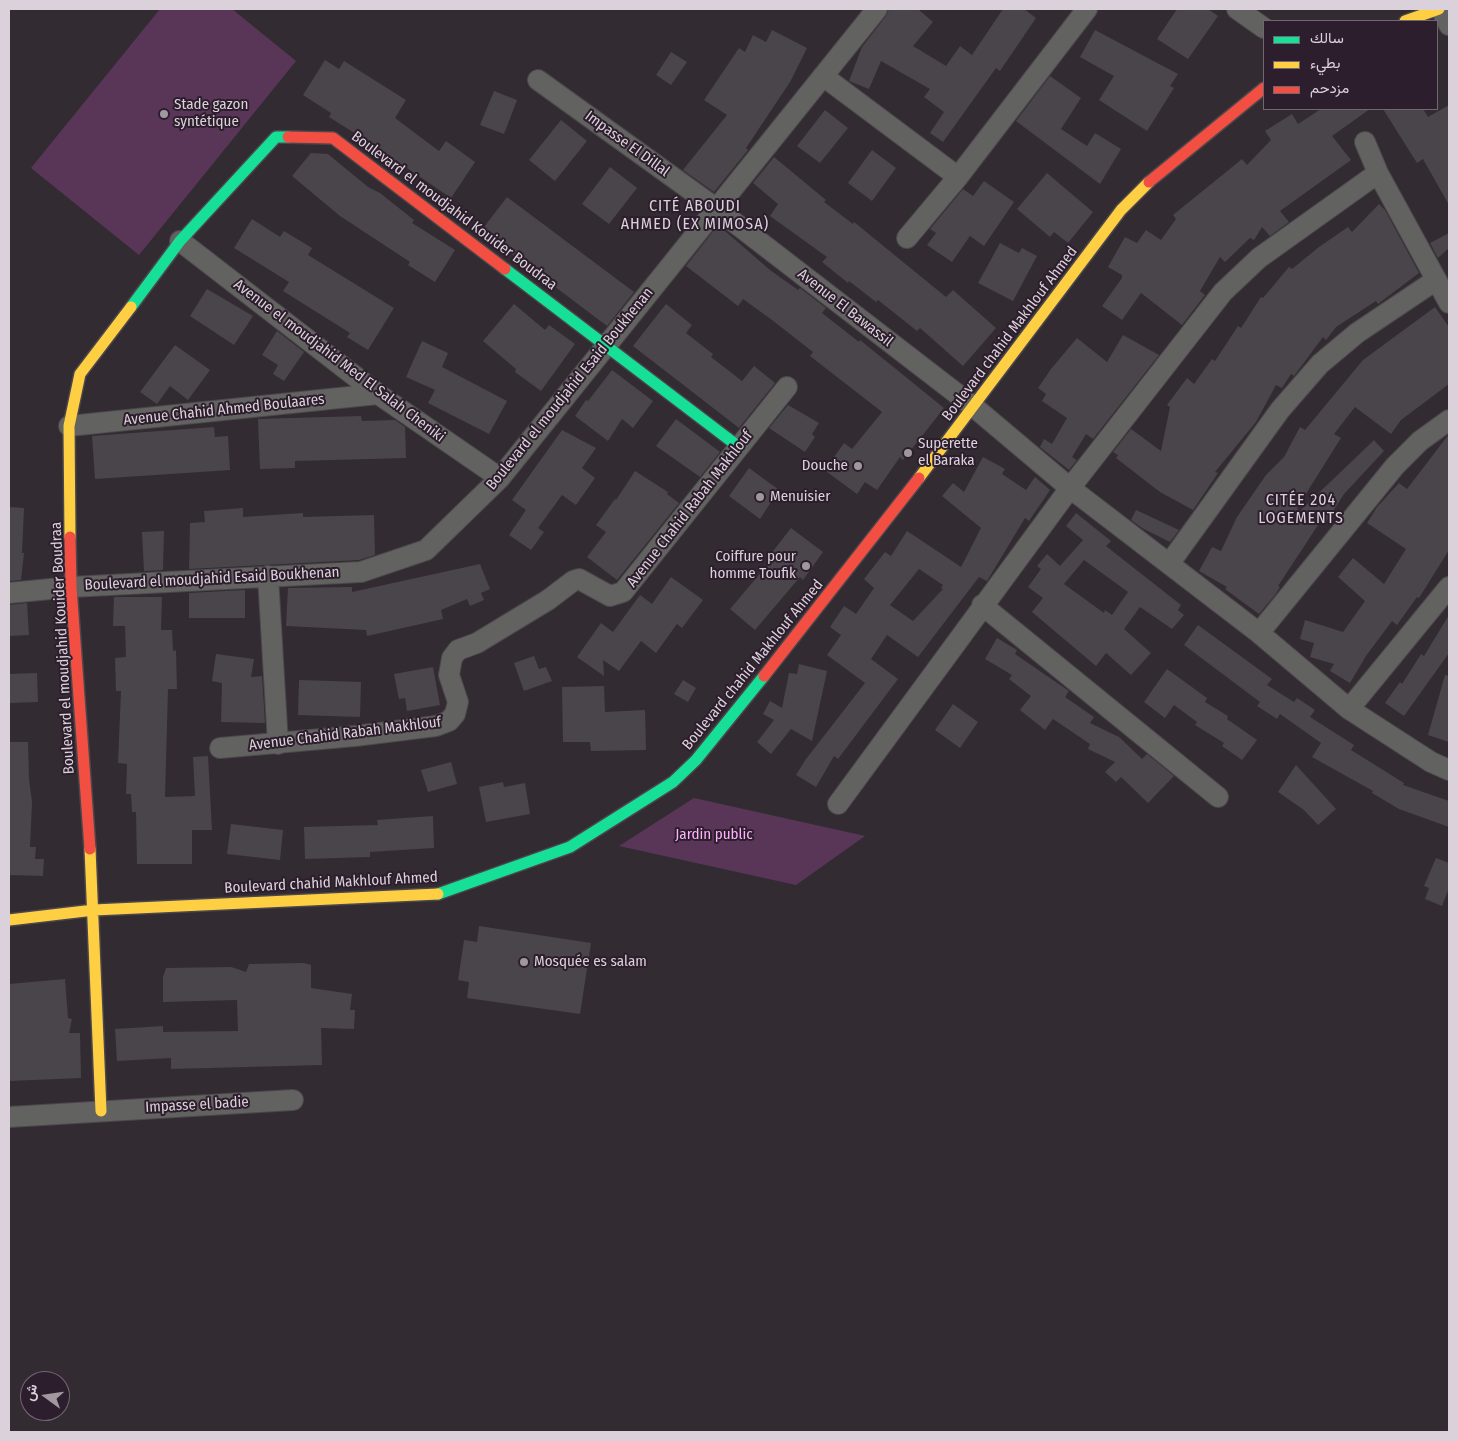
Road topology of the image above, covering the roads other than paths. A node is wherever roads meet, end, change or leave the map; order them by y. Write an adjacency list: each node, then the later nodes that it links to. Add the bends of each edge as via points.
1 (877, 9): 8 (street, Boulevard el moudjahid Esaid Boukhenan)
2 (1087, 9): 13 (street)
3 (1237, 9): 7 (street)
4 (1440, 9): 5 (main road); 6 (street)
5 (1408, 20)
6 (1449, 25)
7 (1263, 27)
8 (822, 76): 13 (street); 14 (street, Boulevard el moudjahid Esaid Boukhenan)
9 (538, 80): 14 (street, Impasse El Dillal)
10 (1263, 89): 22 (main road, Boulevard chahid Makhlouf Ahmed, via 1158,173 1120,210)
11 (1364, 142): 12 (street)
12 (1378, 173): 17 (street); 27 (street, via 1259,258 1224,292)
13 (958, 177): 15 (street)
14 (717, 208): 19 (street, Boulevard el moudjahid Esaid Boukhenan); 22 (street, Avenue El Bawassil)
15 (907, 238)
16 (180, 241): 19 (main road, Boulevard el moudjahid Kouider Boudraa, via 276,137 332,138); 21 (street, Avenue el moudjahid Med El Salah Cheniki); 24 (main road, Boulevard el moudjahid Kouider Boudraa, via 80,374)
17 (1436, 280): 18 (street); 28 (street, via 1358,333 1320,364 1280,410)
18 (1449, 303)
19 (606, 346): 25 (main road, Boulevard el moudjahid Kouider Boudraa); 26 (street, Boulevard el moudjahid Esaid Boukhenan)
20 (787, 387): 25 (street, Avenue Chahid Rabah Makhlouf)
21 (378, 394): 24 (street, Avenue Chahid Ahmed Boulaares); 26 (street, Avenue el moudjahid Med El Salah Cheniki)
22 (974, 407): 27 (street, Avenue El Bawassil); 41 (main road, Boulevard chahid Makhlouf Ahmed, via 878,533 696,760 673,782 570,848 438,894)
23 (1449, 420): 34 (street, via 1420,441 1395,466)
24 (69, 426): 30 (main road, Boulevard el moudjahid Kouider Boudraa)
25 (739, 447): 36 (street, Avenue Chahid Rabah Makhlouf, via 623,592 610,596 579,579 573,581 477,643 458,650 452,658 449,675 458,702 455,714 448,721 436,726)
26 (500, 478): 29 (street, Boulevard el moudjahid Esaid Boukhenan, via 426,550 361,572)
27 (1070, 488): 28 (street, Avenue El Bawassil); 33 (street)
28 (1169, 564): 34 (street, Avenue El Bawassil)
29 (268, 576): 30 (street, Boulevard el moudjahid Esaid Boukhenan); 36 (street)
30 (71, 587): 32 (street, Boulevard el moudjahid Esaid Boukhenan); 41 (main road, Boulevard el moudjahid Kouider Boudraa)
31 (1449, 587): 35 (street)
32 (9, 594)
33 (982, 605): 39 (street); 40 (street)
34 (1259, 633): 35 (street, Avenue El Bawassil)
35 (1349, 709): 38 (street, Avenue El Bawassil, via 1431,762)
36 (278, 744): 37 (street, Avenue Chahid Rabah Makhlouf)
37 (220, 748)
38 (1449, 770)
39 (1218, 797)
40 (838, 804)
41 (94, 910): 42 (main road, Boulevard chahid Makhlouf Ahmed); 44 (main road, Boulevard el moudjahid Kouider Boudraa)
42 (9, 920)
43 (293, 1100): 44 (street, Impasse el badie)
44 (101, 1111): 45 (street, Impasse el badie)
45 (9, 1117)

